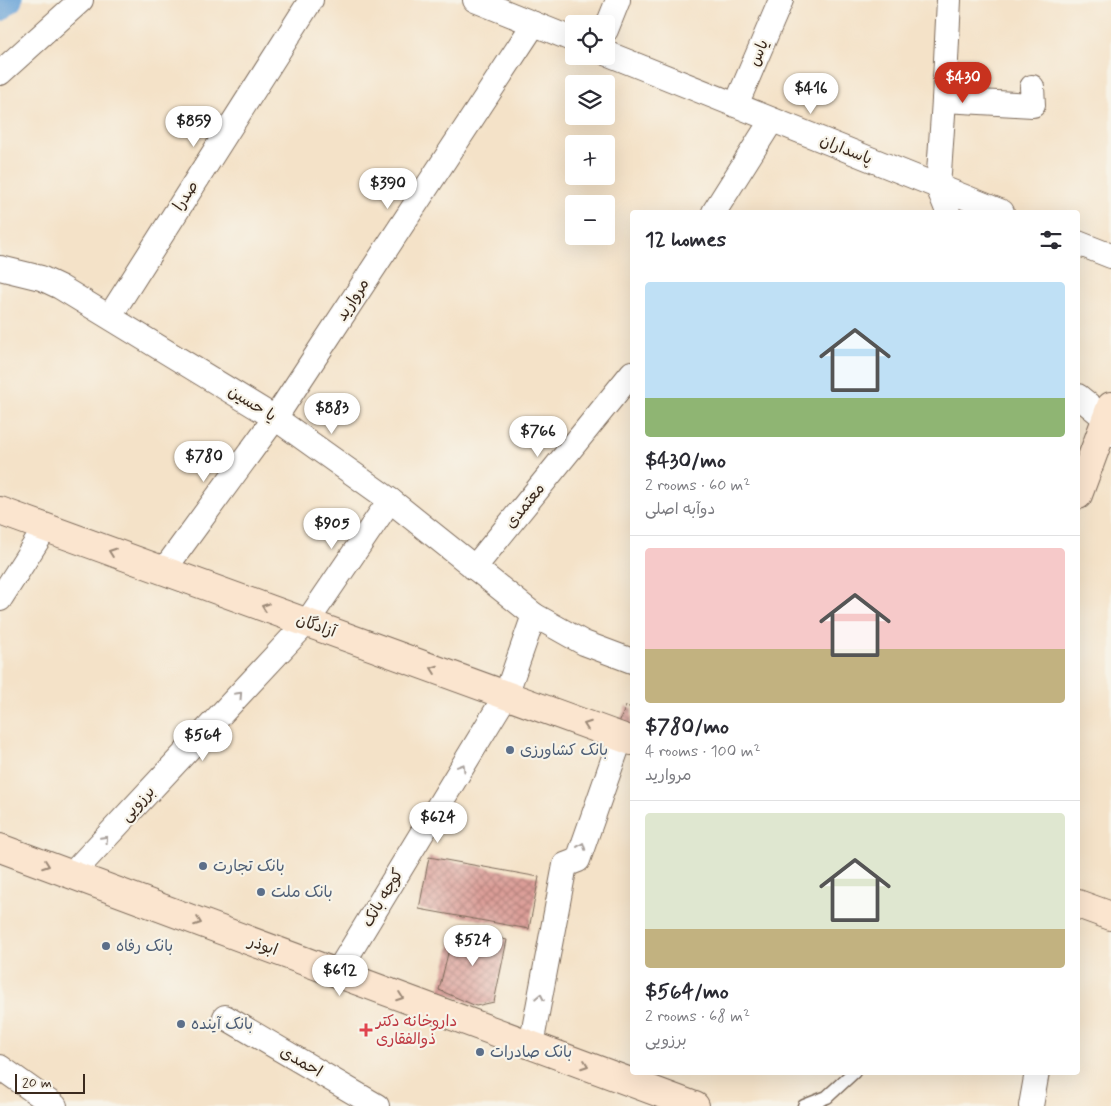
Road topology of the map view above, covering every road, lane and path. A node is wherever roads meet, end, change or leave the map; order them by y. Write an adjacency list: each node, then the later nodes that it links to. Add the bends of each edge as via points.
1 (80, 0): 11 (street)
2 (311, 0): 23 (street, صدرا)
3 (475, 0): 8 (street)
4 (618, 0): 7 (street)
5 (781, 0): 14 (street, یاس)
6 (949, 0): 13 (street)
7 (612, 15)
8 (534, 24): 9 (street); 26 (street, مروارید)
9 (565, 36)
10 (615, 57): 14 (street, پاسداران)
11 (0, 73)
12 (1032, 87): 13 (street, via 1033,105)
13 (944, 100): 16 (street)
14 (736, 105): 15 (street, پاسداران)
15 (772, 120): 16 (street, پاسداران); 17 (street)
16 (938, 187): 18 (street); 19 (street, پاسداران)
17 (715, 210)
18 (947, 210)
19 (997, 210)
20 (1080, 244): 21 (street)
21 (1111, 256)
22 (0, 268): 23 (street, یا حسین, via 41,278)
23 (110, 316): 26 (street, یا حسین)
24 (630, 375): 32 (street, معتمدی)
25 (1080, 398): 27 (street)
26 (275, 418): 29 (street, یا حسین); 33 (street, مروارید)
27 (1109, 421): 28 (main road)
28 (1080, 490)
29 (390, 500): 32 (street, یا حسین); 36 (street, برزویی)
30 (0, 511): 31 (main road, آزادگان)
31 (46, 527): 33 (main road, آزادگان, one-way to 31); 34 (street)
32 (474, 568): 35 (street, یا حسین)
33 (164, 570): 36 (main road, آزادگان, one-way to 33)
34 (0, 599)
35 (534, 615): 37 (street, یا حسین, via 584,642); 38 (street)
36 (307, 622): 38 (main road, آزادگان, one-way to 36); 41 (street, برزویی, one-way to 36)
37 (630, 660)
38 (506, 695): 39 (main road, آزادگان, one-way to 38); 44 (street, کوچه بانک, one-way to 38)
39 (627, 739): 46 (street, one-way to 39, via 565,865 578,860)
40 (0, 848): 41 (main road, ابوذر, one-way to 41)
41 (71, 875): 44 (main road, ابوذر, one-way to 44)
42 (1080, 905): 43 (main road)
43 (1111, 916)
44 (337, 974): 46 (main road, ابوذر, one-way to 46)
45 (225, 1017): 52 (street, احمدی)
46 (531, 1045): 50 (main road, ابوذر, one-way to 50)
47 (0, 1067): 51 (street)
48 (851, 1075): 53 (lane, via 827,1097)
49 (1036, 1075): 54 (street)
50 (678, 1103)
51 (54, 1106)
52 (377, 1106)
53 (804, 1106)
54 (1031, 1106)

